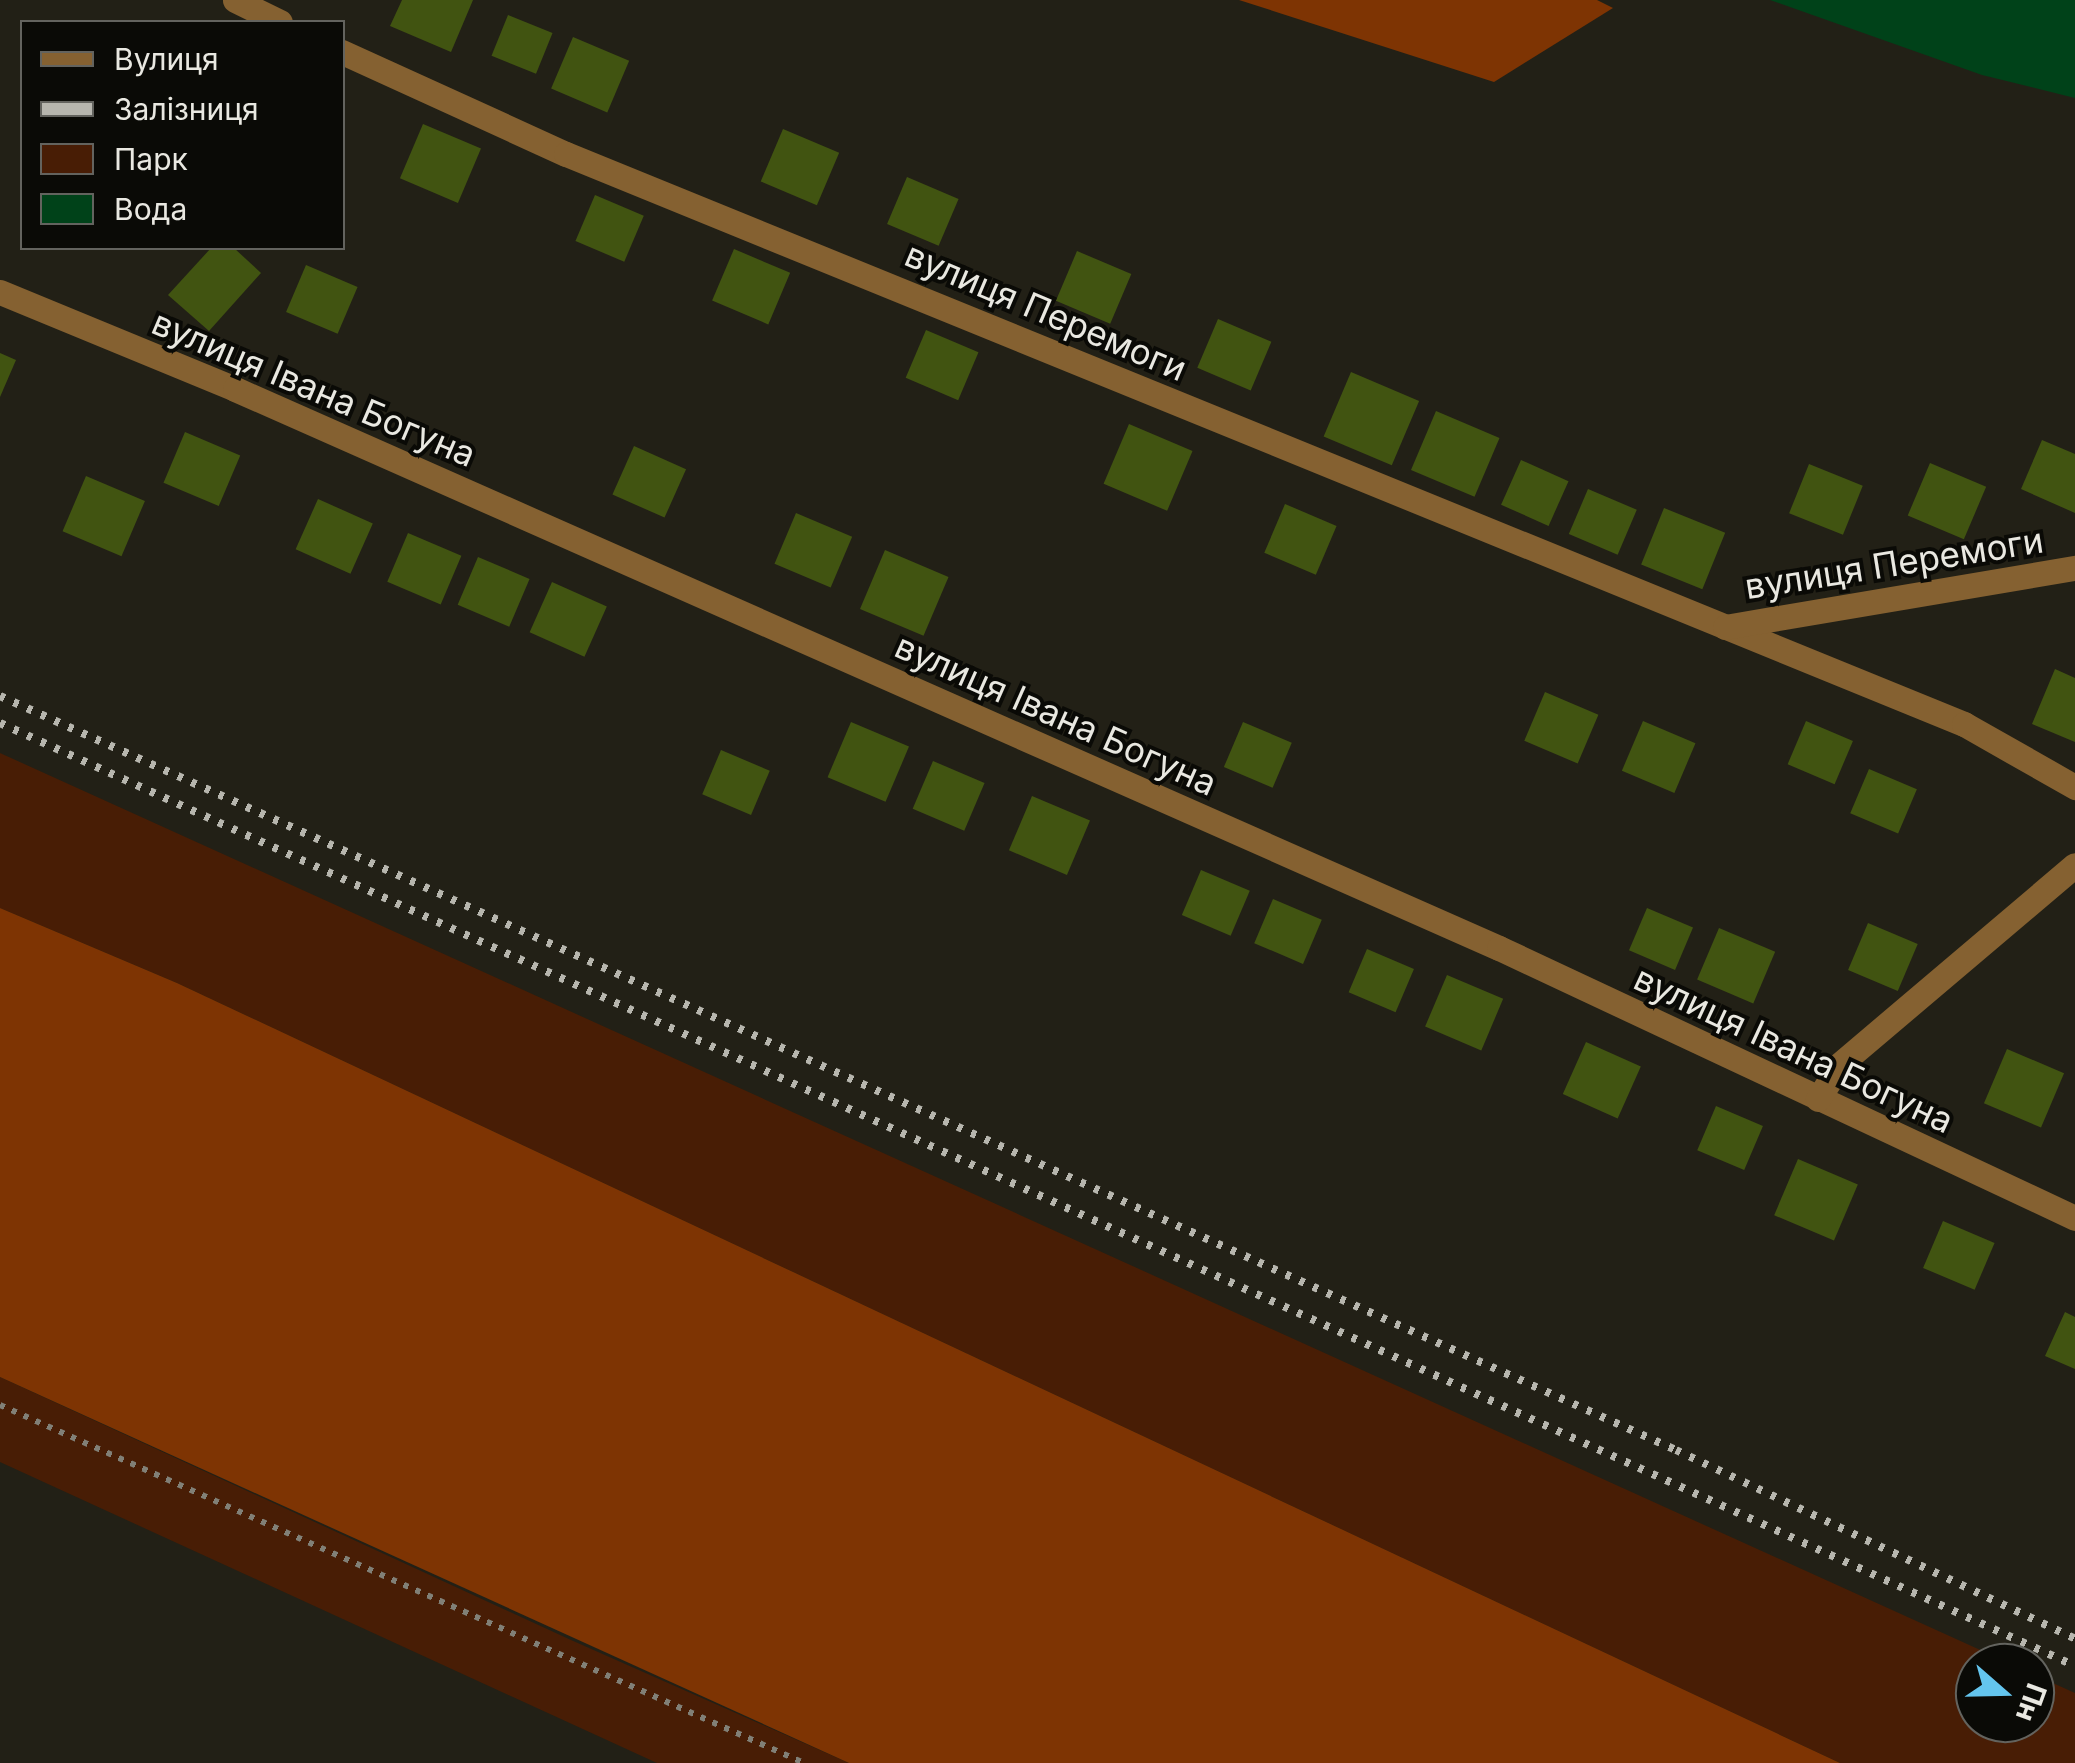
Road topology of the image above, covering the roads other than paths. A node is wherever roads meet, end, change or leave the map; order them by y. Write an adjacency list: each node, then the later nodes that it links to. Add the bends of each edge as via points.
1 (235, 0): 2 (street)
2 (276, 20)
3 (345, 53): 6 (street, вулиця Перемоги, via 566,154)
4 (0, 292): 9 (street, вулиця Івана Богуна, via 235,389 1445,924)
5 (2075, 568): 6 (street, вулиця Перемоги)
6 (1725, 627): 7 (street, вулиця Перемоги, via 1964,724)
7 (2075, 788)
8 (2075, 864): 9 (street, via 1839,1065)
9 (1818, 1099): 10 (street, вулиця Івана Богуна)
10 (2075, 1218)

